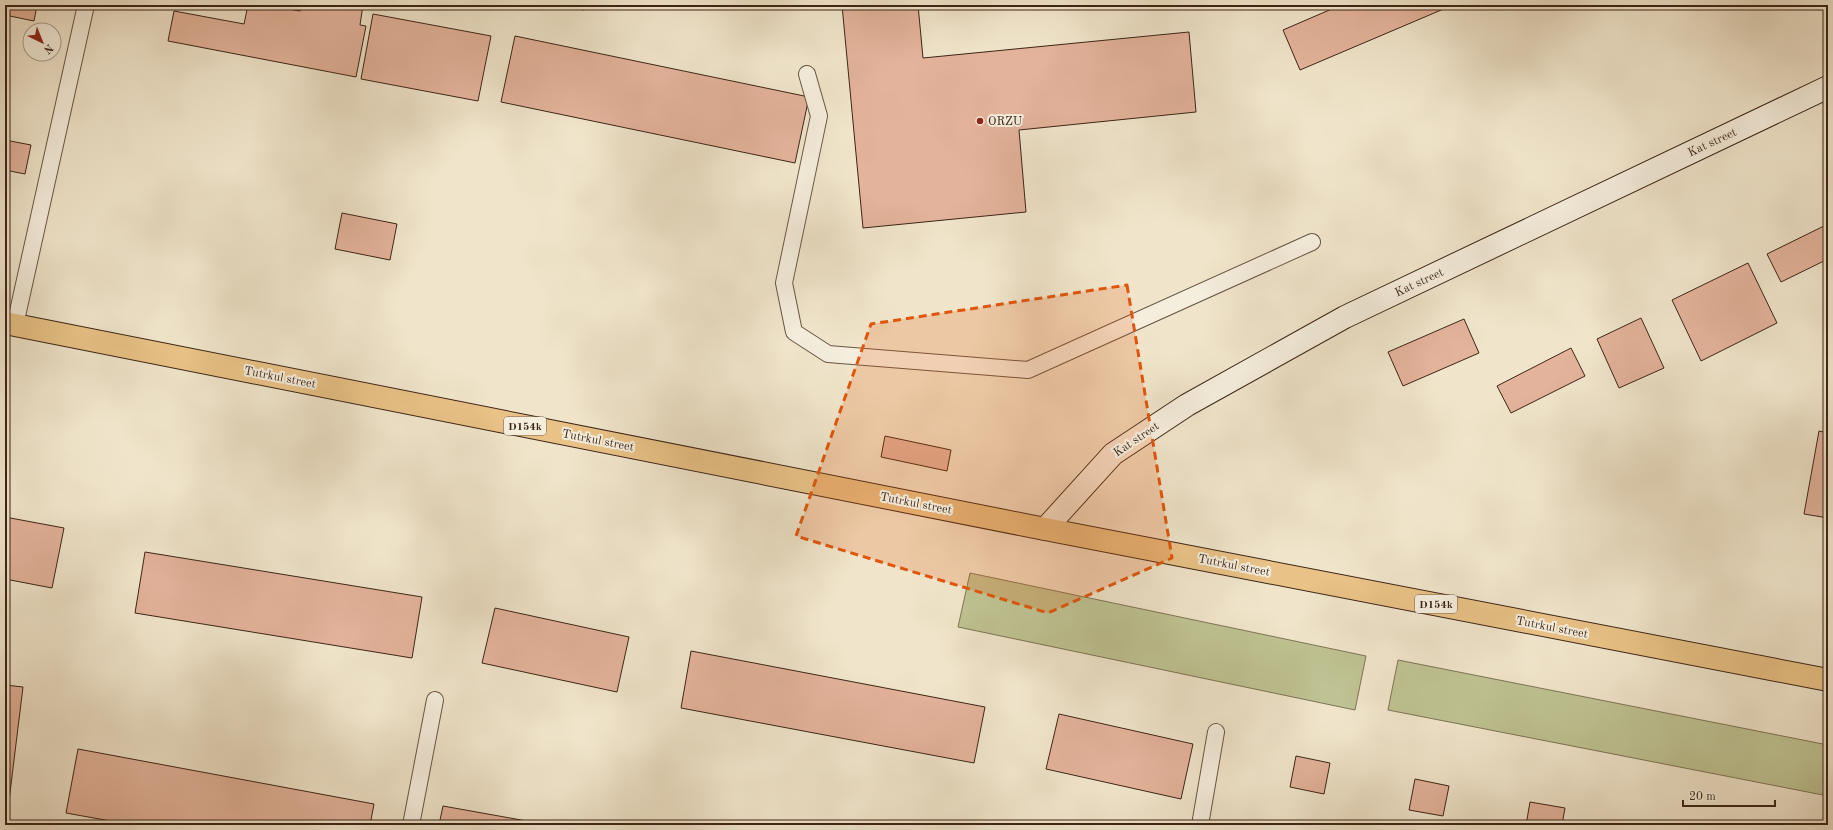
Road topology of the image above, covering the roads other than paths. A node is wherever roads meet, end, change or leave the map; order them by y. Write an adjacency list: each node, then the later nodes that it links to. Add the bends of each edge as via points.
1 (86, 5): 5 (lane)
2 (807, 74): 4 (lane, via 819,116 784,283 794,332 828,354 1028,370)
3 (1828, 87): 6 (street, Kat street, via 1344,317 1187,405 1113,454)
4 (1312, 242)
5 (10, 324): 6 (main road, Tutrkul street / D154k)
6 (1045, 529): 7 (main road, Tutrkul street / D154k)
7 (1828, 680)
8 (435, 700): 10 (lane)
9 (1216, 732): 11 (lane)
10 (410, 825)
11 (1200, 825)

